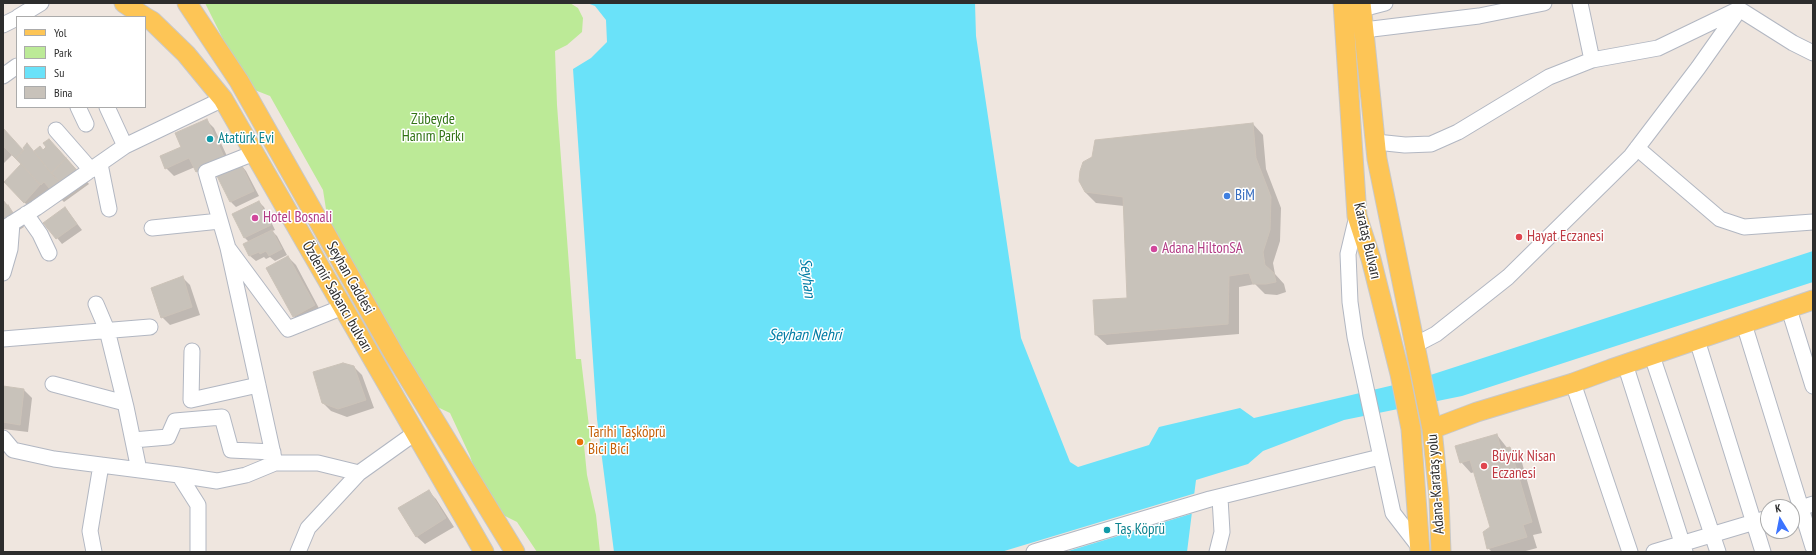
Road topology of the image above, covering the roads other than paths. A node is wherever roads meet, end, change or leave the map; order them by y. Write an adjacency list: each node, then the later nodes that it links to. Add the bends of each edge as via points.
1 (124, 3): 10 (main road, Özdemir Sabancı bulvarı)
2 (148, 3): 11 (main road)
3 (187, 3): 80 (main road, Seyhan Caddesi, via 239,81 394,354)
4 (1343, 3): 31 (main road, Karataş Bulvarı)
5 (1385, 3): 8 (street)
6 (1544, 3): 14 (street, via 1479,16)
7 (1580, 3): 16 (street)
8 (1362, 6): 14 (main road, Karataş Bulvarı)
9 (1742, 6): 15 (street, via 1793,44); 16 (street, via 1658,48); 26 (street)
10 (144, 16)
11 (147, 18): 19 (main road, Özdemir Sabancı bulvarı, via 186,54)
12 (16, 19): 13 (street)
13 (3, 25)
14 (1364, 30): 24 (main road, Karataş Bulvarı)
15 (1813, 53)
16 (1592, 60): 24 (street, via 1549,77 1458,132 1431,144)
17 (16, 67): 18 (street)
18 (3, 76)
19 (223, 99): 25 (street); 27 (main road, Özdemir Sabancı bulvarı)
20 (78, 108): 22 (street)
21 (107, 108): 25 (street)
22 (86, 124)
23 (56, 130): 28 (street)
24 (1376, 142): 48 (main road, Karataş Bulvarı, via 1377,159)
25 (125, 146): 28 (street)
26 (1637, 148): 33 (street, via 1720,219 1744,227); 48 (street, via 1508,277 1436,334)
27 (254, 153): 32 (street, via 206,172); 41 (main road, Özdemir Sabancı bulvarı)
28 (95, 167): 29 (street); 30 (street)
29 (109, 209)
30 (26, 214): 34 (street); 37 (street)
31 (1358, 216): 58 (main road, Karataş Bulvarı, via 1400,374); 63 (street, via 1348,254 1350,302)
32 (220, 221): 35 (street); 36 (street)
33 (1813, 222)
34 (8, 226): 38 (street, via 10,249)
35 (152, 228)
36 (228, 248): 41 (street, via 288,328); 54 (street)
37 (49, 253)
38 (3, 273)
39 (1813, 300): 42 (main road)
40 (96, 304): 45 (street)
41 (343, 308): 59 (main road, Özdemir Sabancı bulvarı)
42 (1789, 309): 43 (main road); 55 (street)
43 (1744, 324): 47 (main road); 69 (street)
44 (150, 327): 45 (street)
45 (107, 330): 46 (street); 56 (street)
46 (3, 339)
47 (1697, 340): 50 (main road); 71 (street)
48 (1415, 345): 57 (main road, Karataş Bulvarı)
49 (192, 351): 54 (street, via 191,400)
50 (1652, 356): 51 (main road); 72 (street)
51 (1625, 364): 52 (main road); 74 (street)
52 (1573, 383): 57 (main road); 84 (street)
53 (53, 384): 56 (street)
54 (258, 385): 62 (street)
55 (1813, 386)
56 (125, 403): 61 (street)
57 (1431, 423): 83 (main road, Adana-Karataş yolu, via 1439,498)
58 (1411, 429): 75 (main road, Adana-Karataş yolu)
59 (415, 433): 66 (street); 79 (main road, Özdemir Sabancı bulvarı)
60 (3, 438): 64 (street, via 13,450)
61 (133, 440): 62 (street, via 168,437 175,421 222,417 231,450); 65 (street)
62 (274, 457): 66 (street, via 318,463); 67 (street, via 246,475 217,481)
63 (1380, 457): 68 (street); 75 (street, via 1393,513)
64 (101, 465): 65 (street); 76 (street, via 90,531)
65 (139, 470): 67 (street)
66 (359, 473): 78 (street, via 308,528)
67 (179, 476): 77 (street, via 198,505)
68 (1215, 498): 81 (street); 82 (street, via 1222,532)
69 (1802, 508): 73 (street)
70 (1760, 520): 71 (street)
71 (1754, 522): 72 (street); 87 (street)
72 (1712, 534): 74 (street); 86 (street)
73 (1813, 547)
74 (1684, 548): 85 (street)
75 (1420, 550)
76 (94, 552)
77 (198, 552)
78 (298, 552)
79 (484, 552)
80 (515, 552)
81 (1034, 552)
82 (1217, 552)
83 (1441, 552)
84 (1630, 552)
85 (1654, 552)
86 (1718, 552)
87 (1763, 552)

